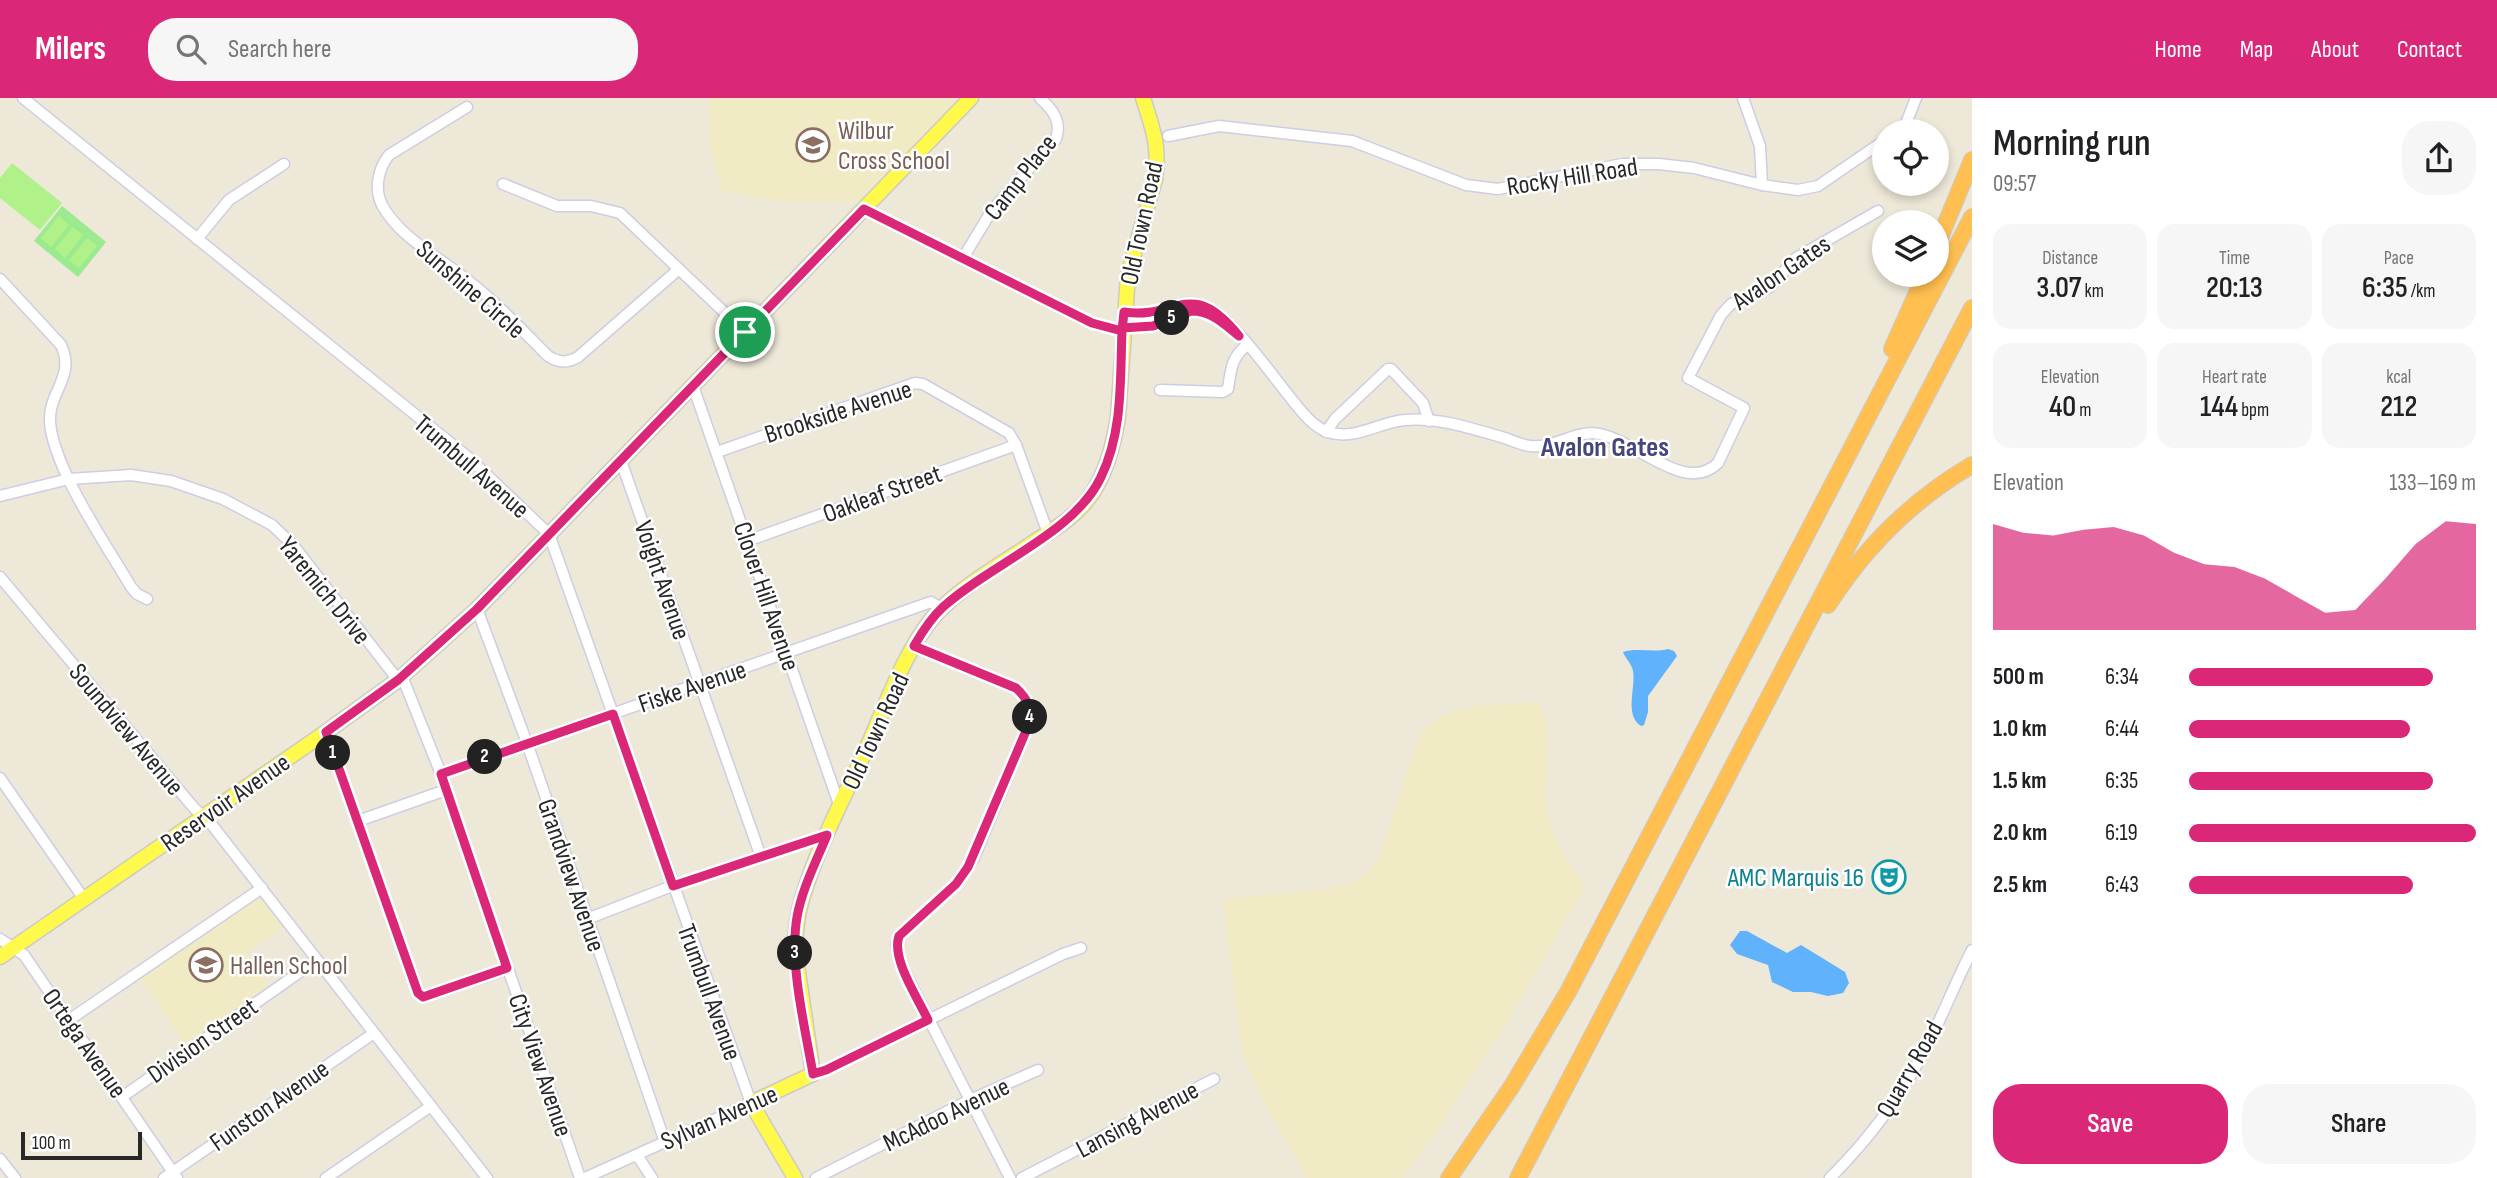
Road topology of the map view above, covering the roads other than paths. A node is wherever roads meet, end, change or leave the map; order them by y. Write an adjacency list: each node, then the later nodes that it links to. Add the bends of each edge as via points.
1 (23, 98): 19 (street, Trumbull Avenue)
2 (971, 98): 15 (main road, Reservoir Avenue)
3 (1040, 98): 20 (street, Camp Place, via 1057,118 1056,139 992,209)
4 (1143, 98): 25 (main road, Old Town Road, via 1157,144 1157,164 1128,275)
5 (1743, 98): 14 (street, via 1760,146)
6 (1916, 98): 8 (street)
7 (467, 107): 21 (street, Sunshine Circle, via 389,155 377,181 380,202 402,230 493,302 548,356 567,362 578,357)
8 (1908, 119)
9 (1168, 136): 14 (street, Rocky Hill Road, via 1219,125 1352,141 1466,185 1498,189 1622,164 1694,168)
10 (1872, 149): 14 (street, Rocky Hill Road, via 1818,186 1798,190)
11 (1972, 160): 17 (highway)
12 (284, 163): 19 (street, via 229,200)
13 (503, 184): 21 (street, via 557,206 591,205 620,213)
14 (1762, 185)
15 (864, 209): 20 (street); 27 (main road, Reservoir Avenue)
16 (1872, 214): 31 (street, Avalon Gates, via 1797,258 1770,287 1731,304 1721,315 1688,378 1744,408 1718,463 1698,475 1683,474 1613,436 1587,434 1531,446)
17 (1949, 216)
18 (1972, 217): 38 (highway)
19 (197, 239): 41 (street, Trumbull Avenue, via 469,458)
20 (963, 258): 26 (street, via 1092,323)
21 (679, 269): 27 (street)
22 (0, 279): 37 (street, via 58,340 65,354 65,374 50,421)
23 (1920, 287): 38 (highway)
24 (1972, 308): 51 (highway)
25 (1124, 312): 26 (main road, Old Town Road); 28 (street, via 1140,314 1198,304 1222,317)
26 (1122, 329): 28 (street, via 1153,326 1198,311 1215,316); 40 (main road, Old Town Road, via 1118,418 1102,476 1079,509)
27 (745, 332): 29 (main road, Reservoir Avenue)
28 (1243, 341): 30 (street, via 1232,361 1228,389 1223,392); 32 (street, via 1308,419)
29 (693, 386): 34 (street, Clover Hill Avenue); 35 (main road, Reservoir Avenue)
30 (1160, 390)
31 (1429, 421): 32 (street, Avalon Gates, via 1405,420 1346,435); 32 (street, via 1423,403 1388,369)
32 (1326, 432)
33 (1016, 445): 34 (street, Brookside Avenue, via 1003,429 915,383); 40 (street, Brookside Avenue); 42 (street, Oakleaf Street)
34 (716, 452): 42 (street, Clover Hill Avenue)
35 (621, 461): 41 (main road, Reservoir Avenue); 50 (street, Voight Avenue)
36 (1972, 465): 51 (highway, via 1913,505 1871,547)
37 (69, 479): 39 (street, Yaremich Drive); 44 (street, via 131,587); 49 (street, Yaremich Drive, via 131,475 171,481 223,499 272,525)
38 (1832, 485): 82 (highway, via 1581,967)
39 (0, 496)
40 (1048, 533): 45 (main road, Old Town Road)
41 (549, 534): 46 (main road, Reservoir Avenue); 52 (street, Trumbull Avenue)
42 (747, 541): 48 (street, Clover Hill Avenue)
43 (0, 577): 59 (street, Soundview Avenue)
44 (147, 599)
45 (941, 608): 47 (main road, Old Town Road); 48 (street, Fiske Avenue, via 932,602)
46 (477, 609): 49 (main road, Reservoir Avenue); 54 (street, Grandview Avenue)
47 (914, 646): 58 (main road, Old Town Road); 73 (street, via 1016,688 1026,698 1030,712 974,858 956,884 903,929 896,944 900,963)
48 (787, 653): 50 (street, Fiske Avenue); 58 (street, Clover Hill Avenue)
49 (400, 678): 53 (main road, Reservoir Avenue); 55 (street, City View Avenue)
50 (698, 682): 52 (street, Fiske Avenue); 62 (street, Voight Avenue)
51 (1770, 696): 98 (highway)
52 (613, 714): 54 (street, Fiske Avenue); 63 (street, Trumbull Avenue)
53 (326, 732): 59 (main road, Reservoir Avenue); 60 (street)
54 (527, 743): 55 (street, Fiske Avenue); 66 (street, Grandview Avenue)
55 (441, 774): 57 (street, City View Avenue)
56 (0, 778): 65 (street)
57 (446, 790): 60 (street); 71 (street, City View Avenue)
58 (840, 807): 61 (main road, Old Town Road)
59 (203, 817): 64 (street, Soundview Avenue); 65 (main road, Reservoir Avenue)
60 (358, 821): 71 (street, via 421,996)
61 (827, 835): 62 (street); 76 (main road, Old Town Road, via 795,931 796,970)
62 (761, 857): 63 (street)
63 (673, 886): 66 (street); 80 (street, Trumbull Avenue)
64 (261, 888): 70 (street, Soundview Avenue); 72 (street)
65 (84, 899): 67 (main road, Reservoir Avenue)
66 (587, 919): 83 (street, Grandview Avenue)
67 (4, 948): 72 (street, Ortega Avenue, via 24,955)
68 (1081, 948): 73 (street, Sylvan Avenue)
69 (1972, 950): 99 (street, Quarry Road, via 1906,1083)
70 (317, 960): 74 (street, Soundview Avenue); 78 (street, Division Street)
71 (507, 968): 90 (street, City View Avenue)
72 (69, 1020): 78 (street, Ortega Avenue)
73 (928, 1020): 76 (street, Sylvan Avenue); 79 (street)
74 (374, 1033): 81 (street, Soundview Avenue); 86 (street, Funston Avenue)
75 (1038, 1070): 79 (street, McAdoo Avenue)
76 (813, 1074): 80 (main road, Sylvan Avenue)
77 (1214, 1079): 95 (street, Lansing Avenue)
78 (122, 1097): 86 (street, Ortega Avenue)
79 (970, 1100): 93 (street, McAdoo Avenue); 94 (street)
80 (751, 1103): 83 (street, Sylvan Avenue); 92 (main road)
81 (431, 1106): 88 (street); 89 (street, Soundview Avenue)
82 (1497, 1109): 96 (highway); 97 (highway)
83 (665, 1142): 84 (street, Sylvan Avenue)
84 (637, 1155): 90 (street, Sylvan Avenue); 91 (street)
85 (0, 1159): 87 (street)
86 (171, 1176)
87 (15, 1178)
88 (326, 1178)
89 (487, 1178)
90 (582, 1178)
91 (652, 1178)
92 (795, 1178)
93 (816, 1178)
94 (1010, 1178)
95 (1022, 1178)
96 (1440, 1178)
97 (1449, 1178)
98 (1518, 1178)
99 (1830, 1178)

